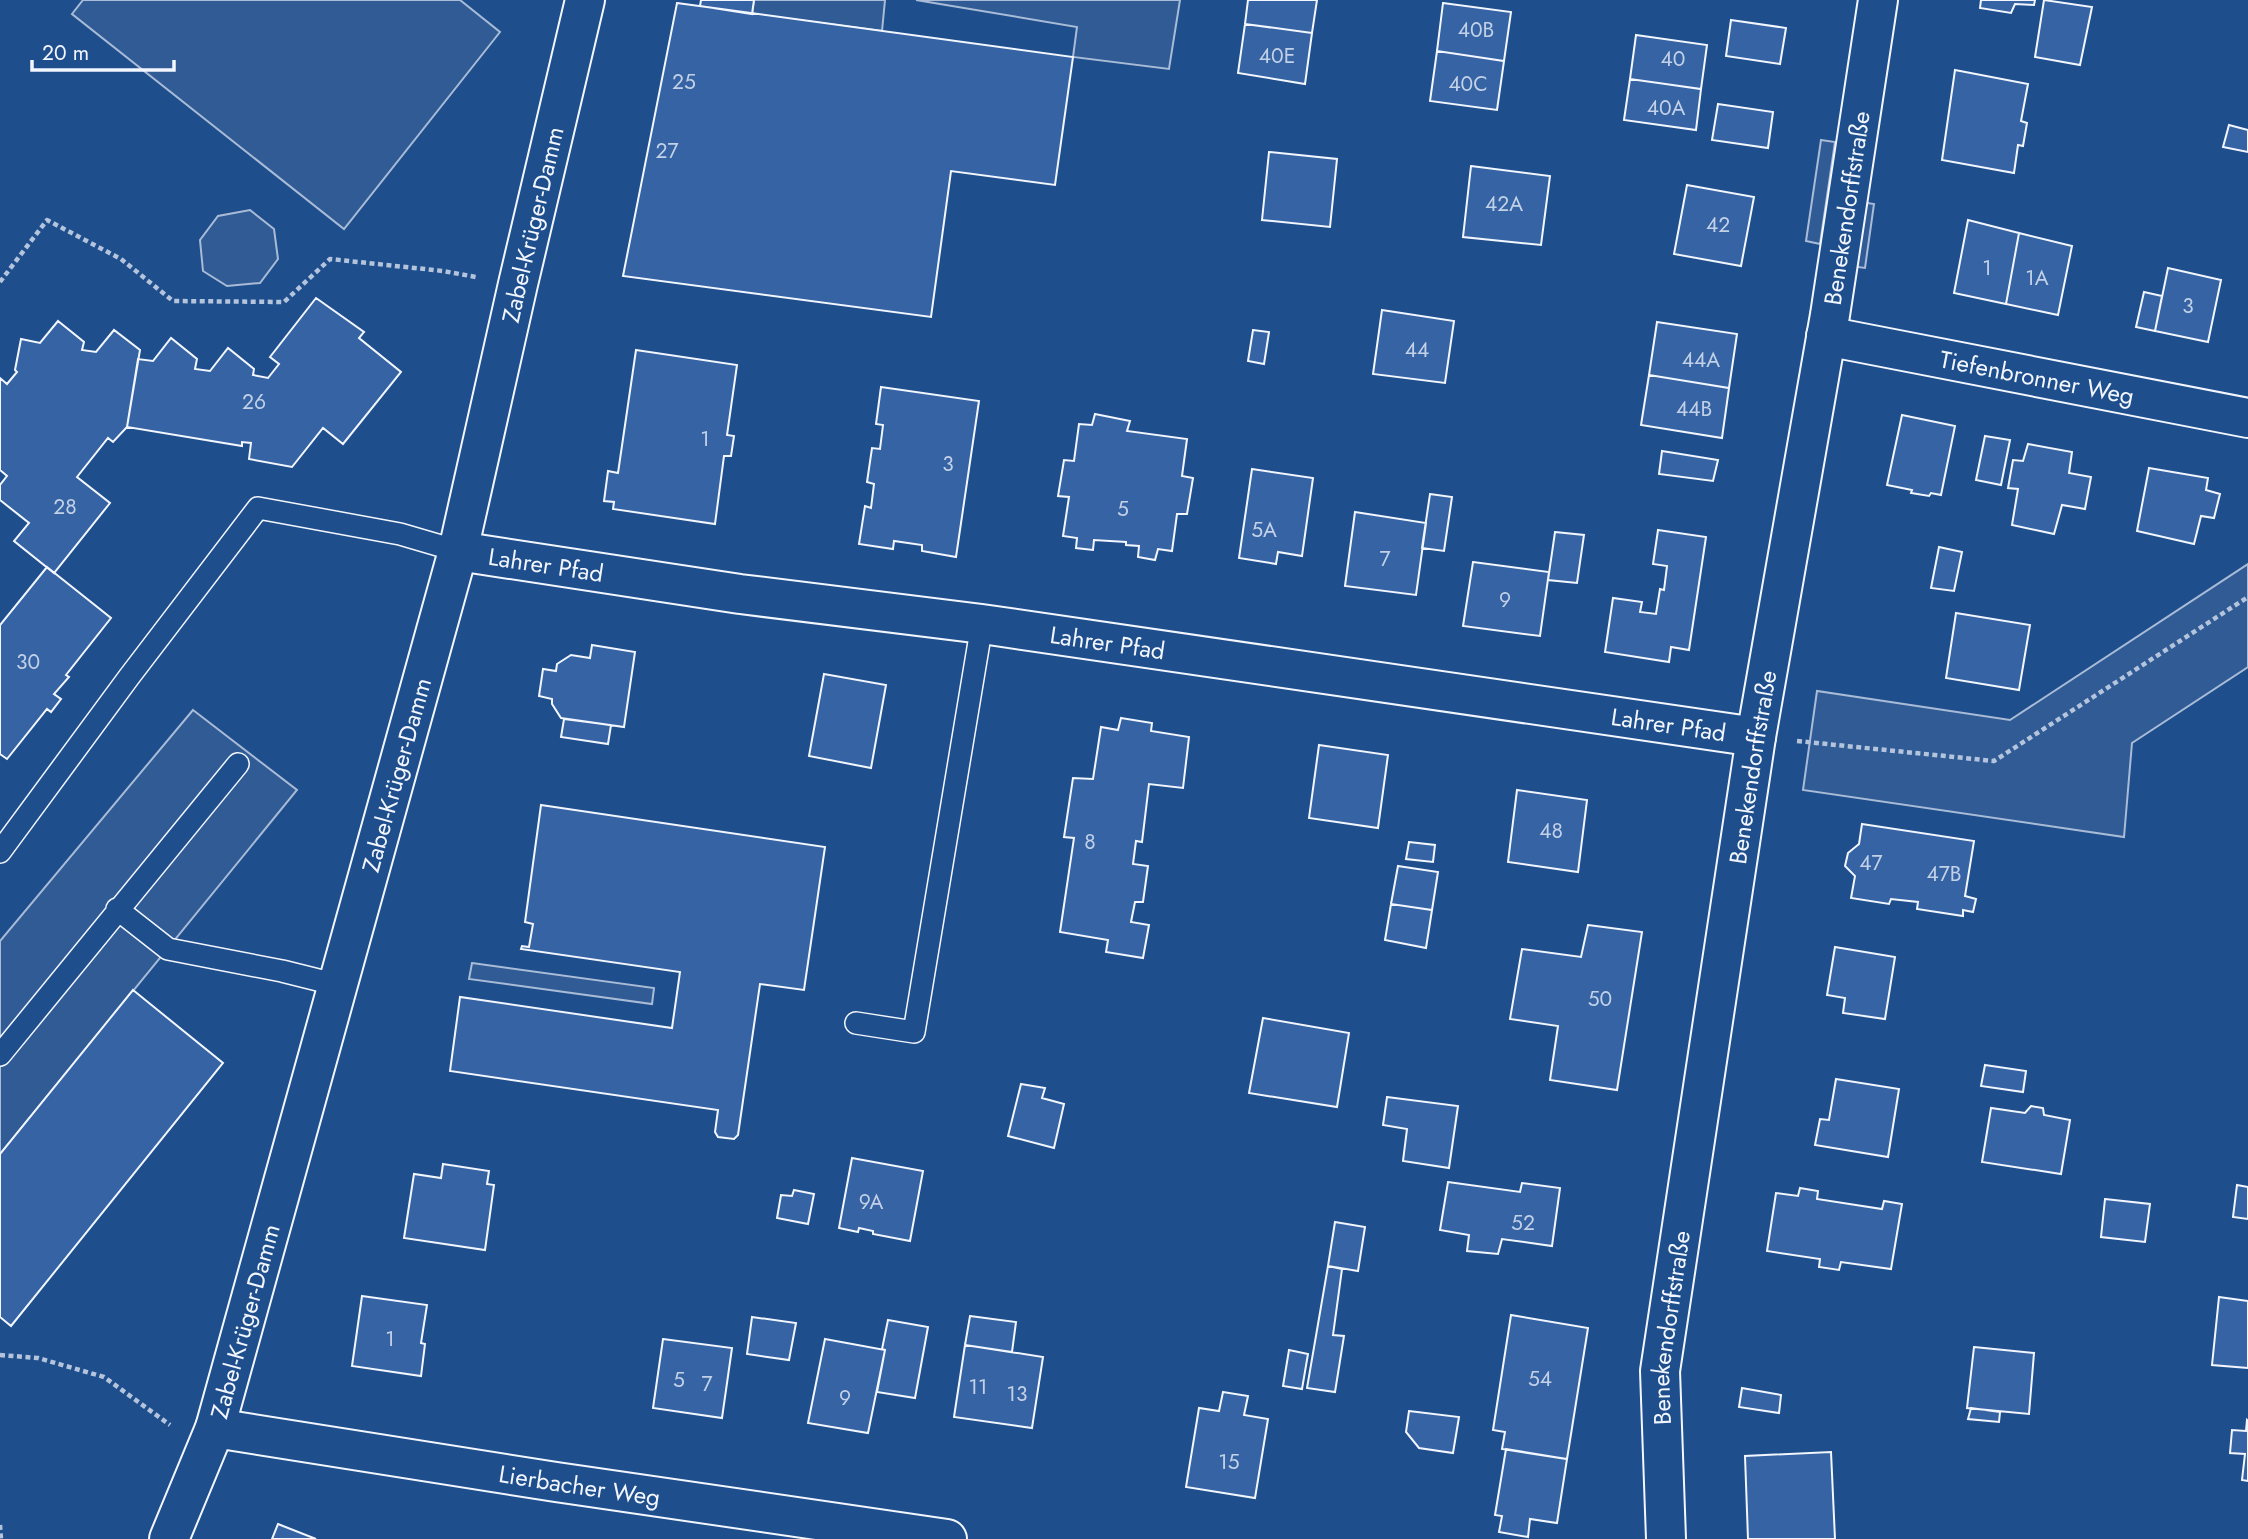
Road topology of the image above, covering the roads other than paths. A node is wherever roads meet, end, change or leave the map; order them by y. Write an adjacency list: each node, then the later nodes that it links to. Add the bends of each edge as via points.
1 (585, 0): 5 (street, Zabel-Krüger-Damm)
2 (1878, 0): 3 (street, Benekendorffstraße)
3 (1826, 336): 4 (street, Tiefenbronner Weg); 7 (street, Benekendorffstraße)
4 (2248, 418)
5 (458, 551): 6 (street, Lahrer Pfad, via 740,594); 9 (lane, via 400,534 258,508); 11 (street, Zabel-Krüger-Damm)
6 (982, 624): 7 (street, Lahrer Pfad); 12 (lane, via 914,1032)
7 (1756, 737): 17 (street, Benekendorffstraße, via 1660,1371)
8 (238, 764): 10 (lane)
9 (0, 852)
10 (117, 909): 11 (lane, via 168,949); 13 (lane)
11 (338, 985): 14 (street, Zabel-Krüger-Damm)
12 (856, 1023)
13 (0, 1055)
14 (210, 1439): 15 (street, Zabel-Krüger-Damm); 16 (street, Lierbacher Weg, via 556,1482)
15 (169, 1539)
16 (947, 1539)
17 (1666, 1539)

